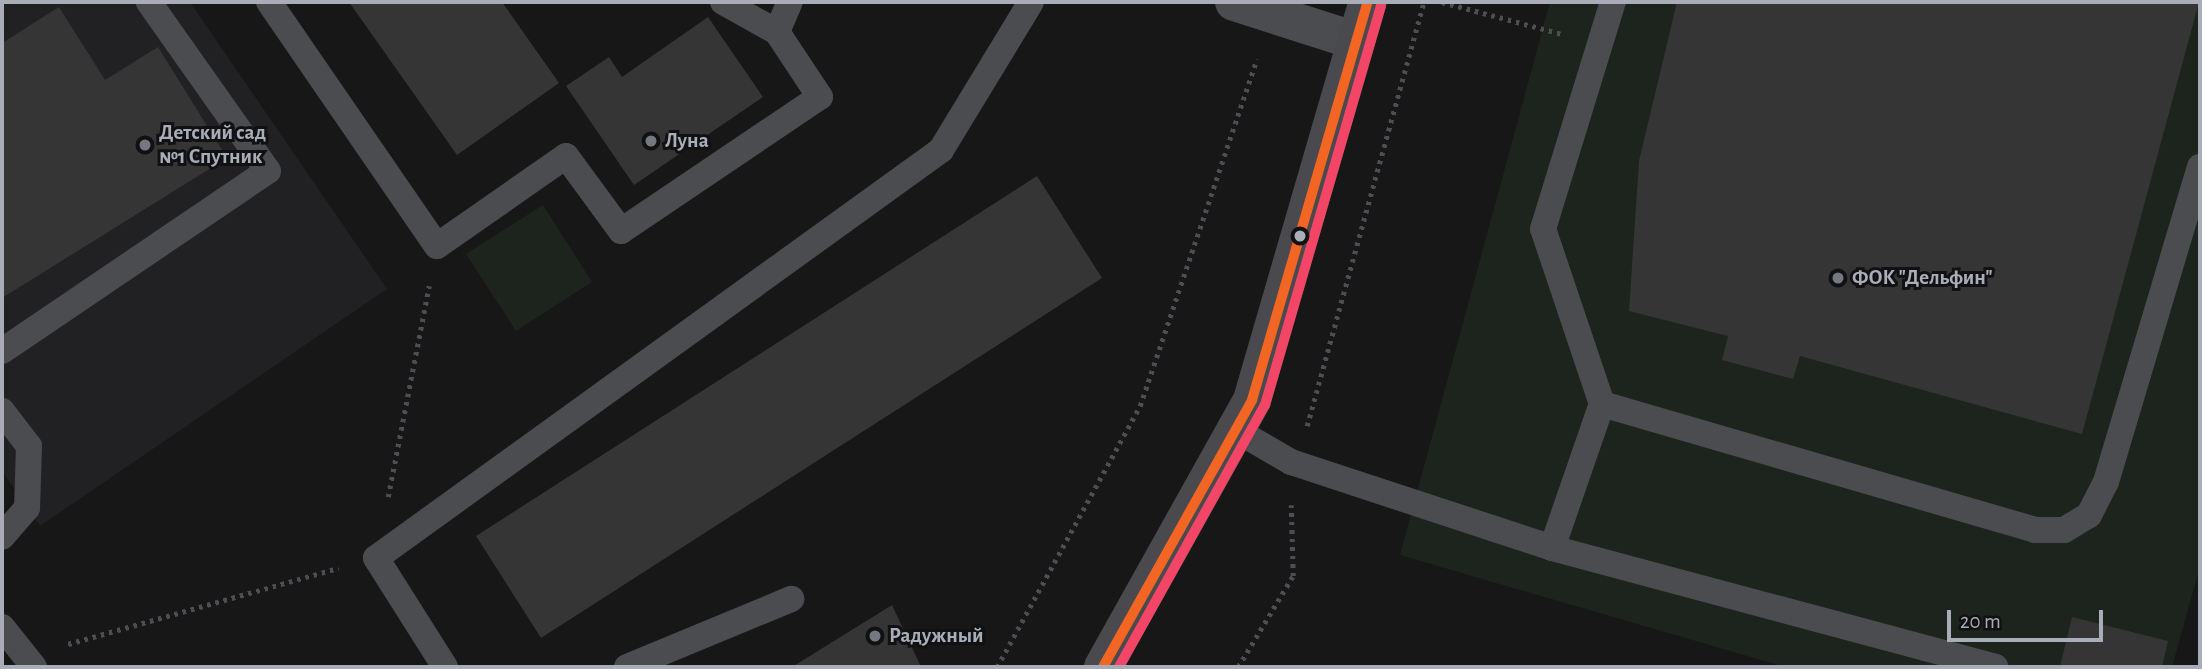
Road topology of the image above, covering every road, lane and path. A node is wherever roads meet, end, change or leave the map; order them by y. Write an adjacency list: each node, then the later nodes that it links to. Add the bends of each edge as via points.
1 (149, 2): 17 (lane, via 268,171)
2 (269, 2): 16 (lane)
3 (723, 2): 12 (lane)
4 (790, 2): 12 (lane)
5 (1031, 2): 24 (lane, via 941,150)
6 (1234, 2): 11 (street)
7 (1368, 2): 13 (main road)
8 (1424, 2): 21 (path, via 1313,413)
9 (1442, 2): 14 (path)
10 (1613, 2): 14 (lane)
11 (1272, 16): 13 (street); 30 (path, via 1140,406)
12 (777, 32): 16 (lane, via 820,97 621,231 566,156)
13 (1356, 41): 20 (main road, via 1252,400)
14 (1600, 44): 18 (lane, via 1543,229)
15 (2200, 167): 18 (lane, via 2106,482 2089,515 2064,530 2035,530)
16 (437, 246): 24 (path)
17 (2, 351)
18 (1602, 404): 23 (lane)
19 (2, 411): 22 (lane, via 29,446 27,508)
20 (1236, 430): 21 (lane); 31 (main road)
21 (1291, 461): 23 (lane); 32 (path, via 1293,576)
22 (2, 537)
23 (1552, 548): 33 (lane)
24 (376, 558): 27 (path); 28 (lane)
25 (791, 599): 29 (lane)
26 (2, 626): 27 (lane)
27 (30, 661)
28 (445, 667)
29 (627, 667)
30 (998, 667)
31 (1103, 667)
32 (1238, 667)
33 (1995, 667)

